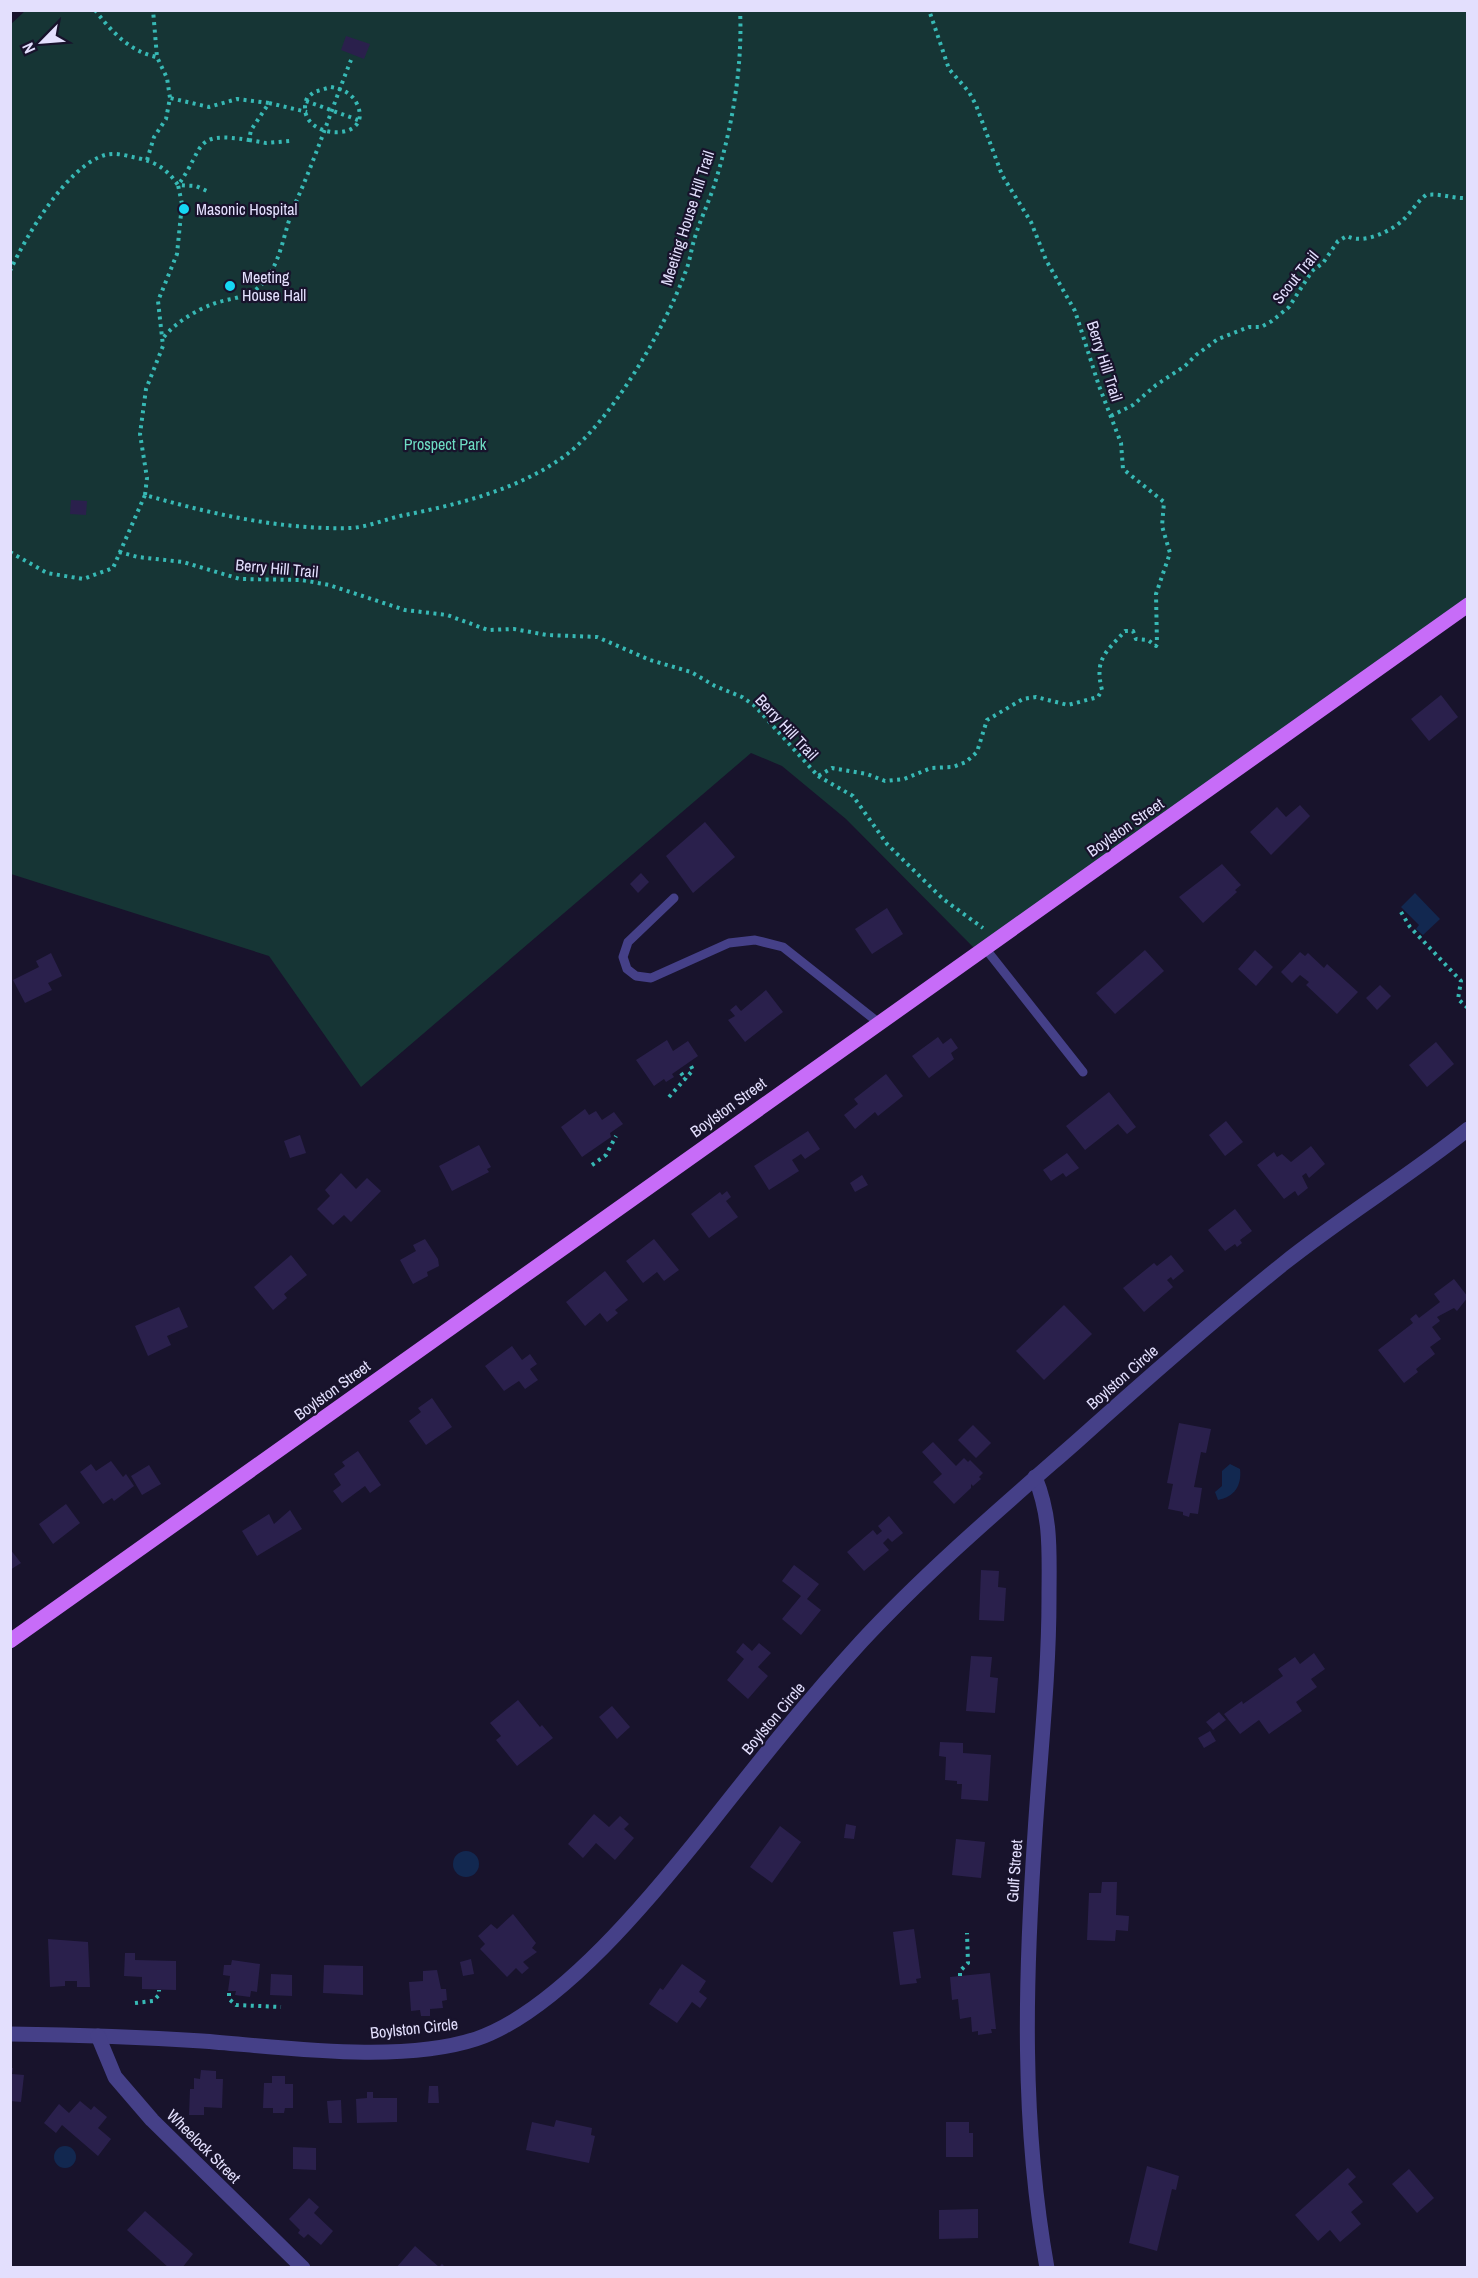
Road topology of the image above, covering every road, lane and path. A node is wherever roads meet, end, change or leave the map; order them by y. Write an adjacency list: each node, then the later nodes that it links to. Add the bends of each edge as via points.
1 (95, 10): 5 (path, via 122,41)
2 (153, 10): 5 (path)
3 (740, 10): 24 (path, Meeting House Hill Trail, via 741,45 732,108 713,188 686,273 625,387 566,455 540,471 467,501 354,528 291,526 207,513)
4 (929, 10): 23 (path, Berry Hill Trail, via 949,69 976,105 1002,174 1031,222 1046,260 1075,311)
5 (157, 57): 8 (path, via 167,78)
6 (351, 60): 7 (path)
7 (340, 88): 9 (path, via 322,88); 11 (path); 13 (path, via 355,99 361,114)
8 (170, 98): 10 (path, via 209,106 237,99); 17 (path, via 166,119 154,137)
9 (306, 101): 11 (path); 12 (path)
10 (269, 103): 12 (path); 15 (path)
11 (332, 111): 13 (path); 14 (path)
12 (307, 112): 14 (path, via 316,126)
13 (358, 120): 14 (path, via 342,133)
14 (325, 131): 22 (path, via 268,277 251,293 202,309 178,323)
15 (249, 140): 16 (path); 18 (path, via 222,137 199,144)
16 (290, 141)
17 (147, 160): 18 (path, via 167,170); 21 (path, via 118,154 106,155 87,165 23,242)
18 (178, 185): 19 (path); 22 (path, via 182,204 177,254 158,301)
19 (207, 191)
20 (1467, 198): 23 (path, Scout Trail, via 1426,195 1393,228 1369,237 1347,236 1338,241 1289,307 1272,321 1218,339 1133,405)
21 (10, 270)
22 (164, 338): 24 (path, via 146,389 140,434 147,478)
23 (1111, 416): 28 (path, Berry Hill Trail, via 1121,443 1123,469 1164,502 1162,526 1170,553 1156,594 1156,646 1148,640 1136,639 1133,631 1125,631 1102,657 1097,672 1102,690 1098,697 1068,705 1036,697 1016,703 987,720 977,752 966,762 885,781 832,768)
24 (145, 495): 26 (path)
25 (10, 552): 26 (path, via 47,573 83,579 113,568)
26 (119, 552): 28 (path, Berry Hill Trail, via 183,562 240,579 303,580 329,585 405,610 447,615 488,630 597,637 650,660 691,672 742,697 755,706)
27 (1467, 605): 31 (main road, Boylston Street)
28 (818, 776): 31 (path, via 853,796 887,844)
29 (674, 898): 33 (lane, via 628,942 623,957 627,969 636,976 651,978 729,943 755,940 783,947)
30 (1401, 912): 32 (path, via 1461,981 1458,999)
31 (991, 944): 33 (main road, Boylston Street); 35 (lane)
32 (1467, 1008)
33 (879, 1023): 43 (main road, Boylston Street)
34 (691, 1066): 37 (path, via 693,1070)
35 (1083, 1071)
36 (681, 1072): 37 (path)
37 (686, 1080): 38 (path)
38 (669, 1097)
39 (1467, 1129): 42 (street, Boylston Circle, via 1285,1262)
40 (616, 1136): 41 (path, via 606,1155)
41 (592, 1165)
42 (1035, 1478): 51 (street, Boylston Circle, via 918,1583 867,1636 667,1876 580,1968 509,2026 471,2041 424,2049 350,2052); 53 (street, Gulf Street, via 1050,1530 1049,1637 1026,1969 1026,2030 1032,2170)
43 (10, 1641)
44 (967, 1933): 45 (path, via 968,1963)
45 (960, 1976)
46 (159, 1990): 48 (path, via 153,2001)
47 (229, 1993): 49 (path, via 229,1999 236,2005)
48 (135, 2003)
49 (281, 2007)
50 (10, 2034): 51 (street, Boylston Circle)
51 (98, 2036): 52 (street, Wheelock Street, via 115,2077 152,2120)
52 (303, 2268)
53 (1047, 2268)

